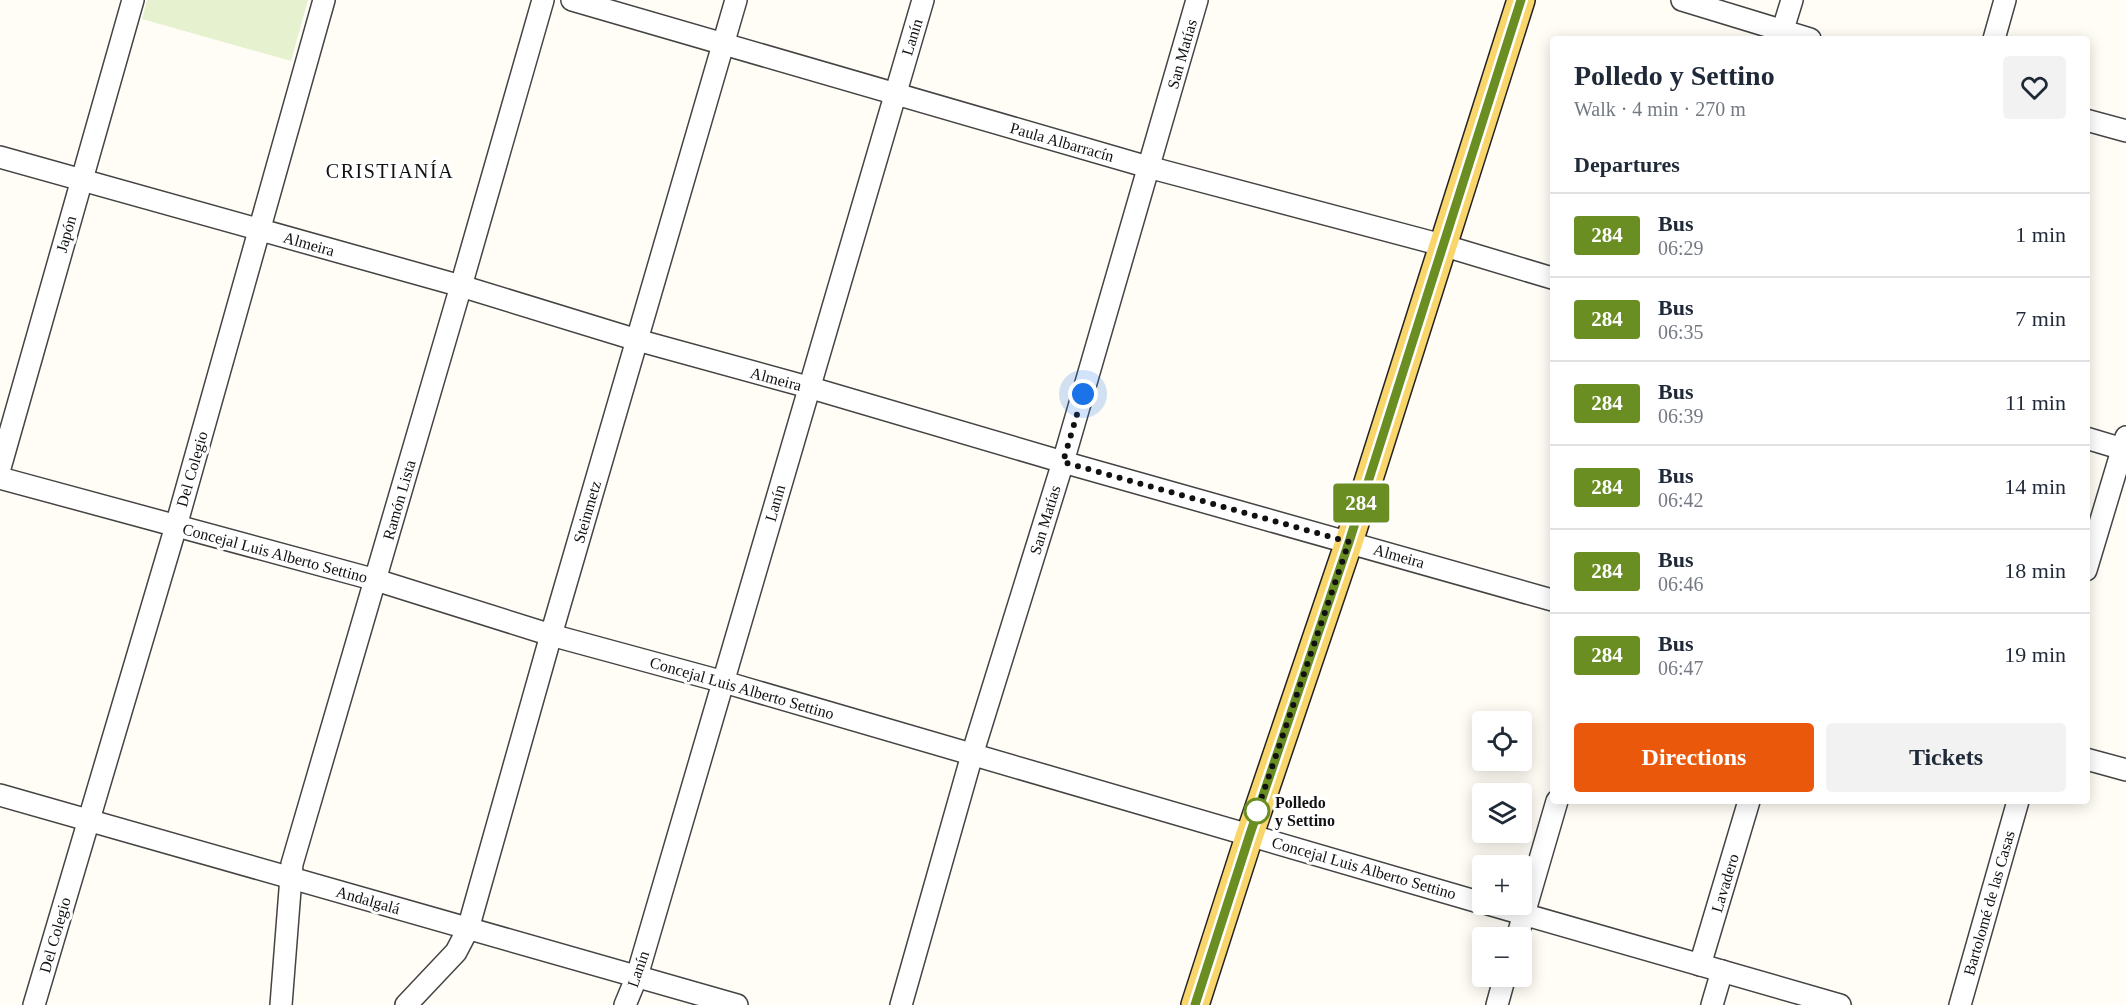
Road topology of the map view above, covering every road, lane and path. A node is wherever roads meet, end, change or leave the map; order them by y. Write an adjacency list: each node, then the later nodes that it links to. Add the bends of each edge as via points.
1 (133, 0): 20 (street, Japón)
2 (324, 0): 21 (street, Del Colegio)
3 (543, 0): 24 (street, Ramón Lista)
4 (572, 0): 14 (street, Paula Albarracín)
5 (736, 0): 14 (street, Steinmetz)
6 (923, 0): 15 (street, Lanín)
7 (1197, 0): 19 (street, San Matías)
8 (1521, 0): 22 (main road)
9 (1682, 0): 12 (street)
10 (1792, 0): 12 (street)
11 (2005, 0): 13 (street)
12 (1782, 35)
13 (1995, 36)
14 (724, 44): 15 (street, Paula Albarracín); 25 (street, Steinmetz)
15 (895, 93): 19 (street, Paula Albarracín); 26 (street, Lanín)
16 (2090, 121): 17 (street)
17 (2126, 131)
18 (0, 157): 20 (street, Almeira)
19 (1148, 167): 22 (street, Paula Albarracín); 29 (street, San Matías)
20 (82, 178): 21 (street, Almeira); 30 (street, Japón)
21 (260, 230): 24 (street, Almeira); 32 (street, Del Colegio)
22 (1442, 245): 23 (street, Paula Albarracín); 33 (main road)
23 (1550, 277)
24 (462, 286): 25 (street, Almeira); 35 (street, Ramón Lista)
25 (637, 340): 26 (street, Almeira); 37 (street, Steinmetz)
26 (808, 387): 29 (street, Almeira); 38 (street, Lanín)
27 (2090, 439): 28 (street)
28 (2125, 445): 34 (street)
29 (1063, 462): 33 (street, Almeira); 39 (street, San Matías)
30 (0, 468)
31 (0, 478): 32 (street, Concejal Luis Alberto Settino)
32 (176, 526): 35 (street, Concejal Luis Alberto Settino); 46 (street, Del Colegio)
33 (1349, 542): 36 (street, Almeira); 47 (main road)
34 (2090, 557)
35 (376, 580): 37 (street, Concejal Luis Alberto Settino); 48 (street, Ramón Lista)
36 (1550, 599)
37 (551, 635): 38 (street, Concejal Luis Alberto Settino); 53 (street, Steinmetz)
38 (724, 682): 39 (street, Concejal Luis Alberto Settino); 56 (street, Lanín)
39 (972, 755): 47 (street, Concejal Luis Alberto Settino); 63 (street, San Matías)
40 (2090, 760): 41 (street)
41 (2126, 770)
42 (0, 795): 46 (street, Andalgalá)
43 (1556, 804): 49 (street)
44 (1748, 804): 54 (street, Lavadero)
45 (2017, 804): 68 (street, Bartolomé de las Casas)
46 (88, 820): 48 (street, Andalgalá); 58 (street, Del Colegio)
47 (1250, 834): 50 (street, Concejal Luis Alberto Settino); 64 (main road)
48 (291, 878): 53 (street, Andalgalá); 59 (street, Ramón Lista)
49 (1532, 885)
50 (1472, 900)
51 (1523, 915): 52 (street); 54 (street)
52 (1520, 927)
53 (468, 929): 56 (street, Andalgalá); 60 (street, Steinmetz, via 456,952)
54 (1700, 964): 55 (street)
55 (1722, 971): 66 (street); 67 (street)
56 (637, 976): 61 (street, Lanín); 62 (street, Andalgalá)
57 (1502, 987): 65 (street)
58 (34, 1005)
59 (281, 1005)
60 (406, 1005)
61 (625, 1005)
62 (737, 1005)
63 (901, 1005)
64 (1195, 1005)
65 (1497, 1005)
66 (1712, 1005)
67 (1840, 1005)
68 (1959, 1005)

